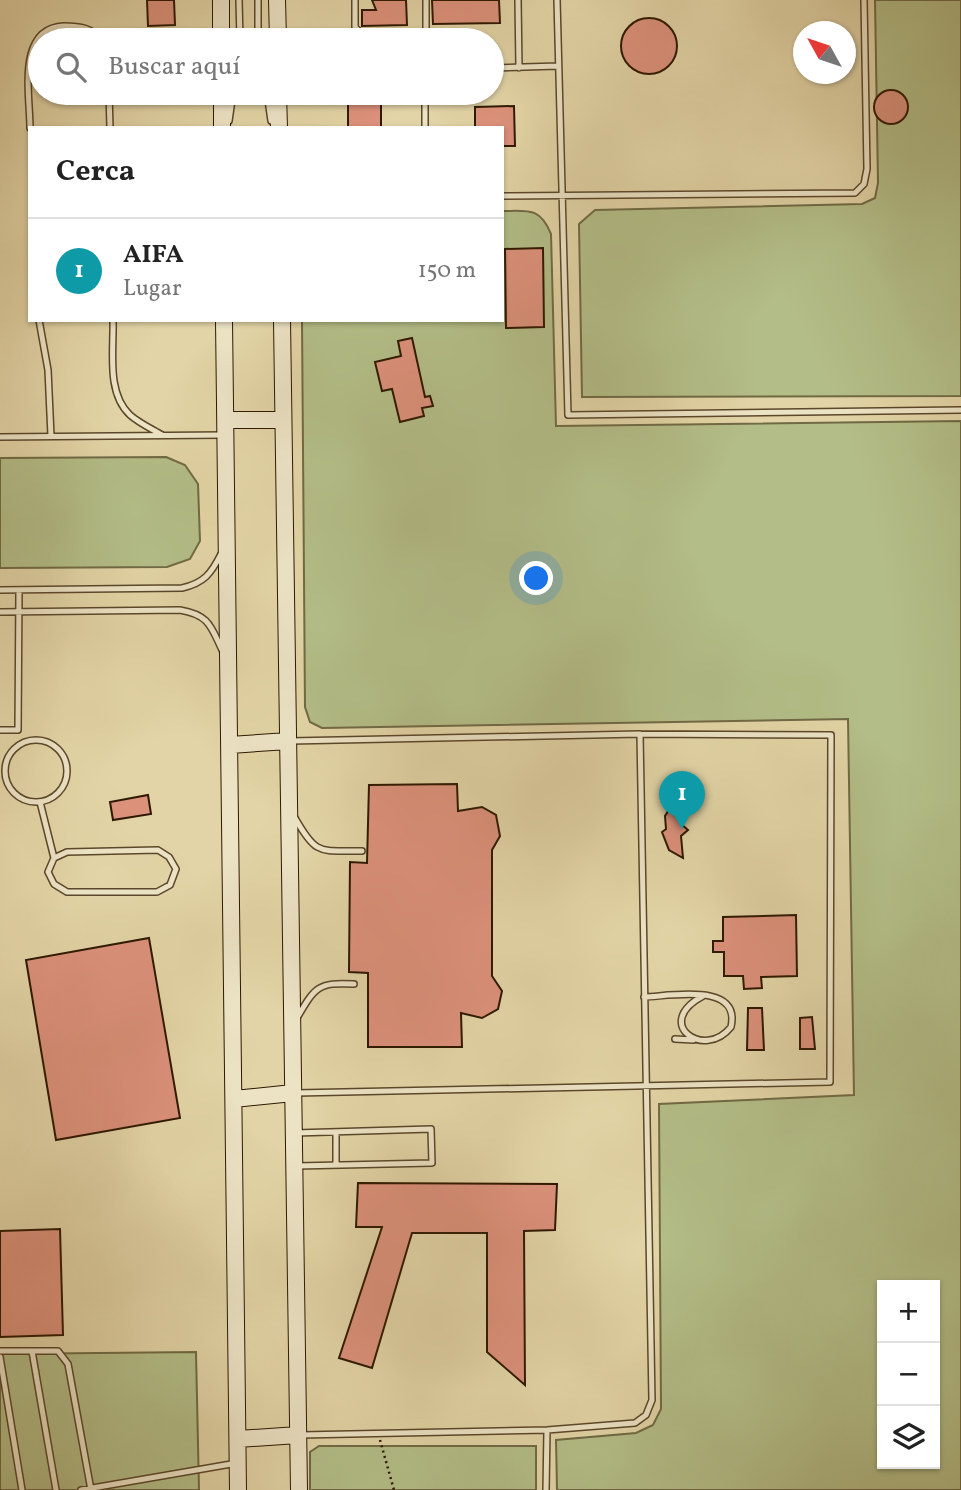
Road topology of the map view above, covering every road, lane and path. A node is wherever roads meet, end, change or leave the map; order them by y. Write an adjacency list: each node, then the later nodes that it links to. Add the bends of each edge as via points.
1 (221, 0): 12 (street)
2 (239, 0): 13 (lane)
3 (257, 0): 14 (lane)
4 (277, 0): 15 (street)
5 (355, 0): 16 (lane)
6 (426, 0): 17 (lane)
7 (518, 0): 20 (lane)
8 (556, 0): 18 (lane)
9 (864, 0): 35 (lane, via 867,169 864,184 855,193)
10 (55, 28): 11 (lane)
11 (86, 28)
12 (221, 28)
13 (240, 28)
14 (258, 28)
15 (278, 28)
16 (356, 28)
17 (426, 28)
18 (558, 66): 20 (lane); 35 (lane)
19 (504, 68): 20 (lane)
20 (519, 68)
21 (30, 105): 28 (lane)
22 (109, 105): 29 (lane)
23 (222, 105): 30 (street)
24 (231, 105): 31 (lane)
25 (269, 105): 32 (lane)
26 (278, 105): 33 (street)
27 (425, 105): 34 (lane)
28 (30, 126)
29 (110, 126)
30 (222, 126)
31 (228, 126)
32 (273, 126)
33 (279, 126)
34 (425, 126)
35 (562, 195): 36 (lane); 41 (lane, via 568,415)
36 (504, 196)
37 (39, 322): 45 (lane, via 48,370)
38 (113, 322): 44 (lane, via 114,383 119,402 130,415)
39 (225, 322): 43 (street)
40 (282, 322): 42 (street)
41 (961, 410)
42 (283, 420): 43 (street); 57 (street)
43 (225, 428): 44 (lane); 47 (street)
44 (162, 435): 45 (lane)
45 (51, 436): 46 (lane)
46 (0, 437)
47 (227, 542): 49 (lane, via 212,573 198,584 182,588); 52 (street)
48 (0, 590): 49 (lane)
49 (19, 590): 51 (lane)
50 (0, 612): 51 (lane)
51 (19, 612): 52 (lane, via 196,613 208,621); 54 (lane)
52 (229, 663): 58 (street)
53 (0, 730): 54 (lane)
54 (18, 730): 56 (lane)
55 (640, 734): 57 (lane); 66 (lane); 70 (lane, via 831,735 830,1082)
56 (27, 741): 59 (lane, via 10,754); 60 (lane, via 48,742 67,766 64,785)
57 (288, 741): 58 (street); 61 (street)
58 (230, 745): 72 (street)
59 (3, 775): 60 (lane, via 21,798)
60 (40, 802): 63 (lane)
61 (289, 807): 62 (lane, via 309,842 320,850); 67 (street)
62 (362, 850)
63 (54, 858): 63 (lane, via 66,852 158,850 169,856 176,869 170,885 157,892 67,892 54,884 48,872)
64 (354, 984): 67 (lane, via 322,984 311,993)
65 (704, 996): 66 (lane); 69 (lane, via 683,1012 684,1032); 69 (lane, via 728,1003 733,1014 731,1027 719,1038)
66 (644, 997): 70 (lane)
67 (292, 1026): 71 (street)
68 (675, 1039): 69 (lane)
69 (694, 1040)
70 (646, 1086): 71 (lane); 80 (lane, via 652,1401 646,1415 635,1423)
71 (293, 1093): 72 (street); 74 (street)
72 (234, 1099): 83 (street)
73 (336, 1132): 74 (lane); 75 (lane); 75 (lane, via 431,1129 432,1163)
74 (293, 1133): 76 (street)
75 (337, 1165): 76 (lane)
76 (294, 1166): 82 (street)
77 (0, 1351): 78 (lane)
78 (32, 1351): 85 (lane, via 58,1351 68,1364); 87 (lane)
79 (0, 1357): 86 (lane)
80 (547, 1430): 81 (lane); 92 (lane)
81 (379, 1434): 82 (lane); 91 (path)
82 (298, 1435): 83 (street); 90 (street)
83 (238, 1439): 84 (street)
84 (238, 1462): 85 (lane); 89 (street)
85 (91, 1489): 88 (lane)
86 (22, 1490)
87 (56, 1490)
88 (81, 1490)
89 (239, 1490)
90 (299, 1490)
91 (394, 1490)
92 (546, 1490)

